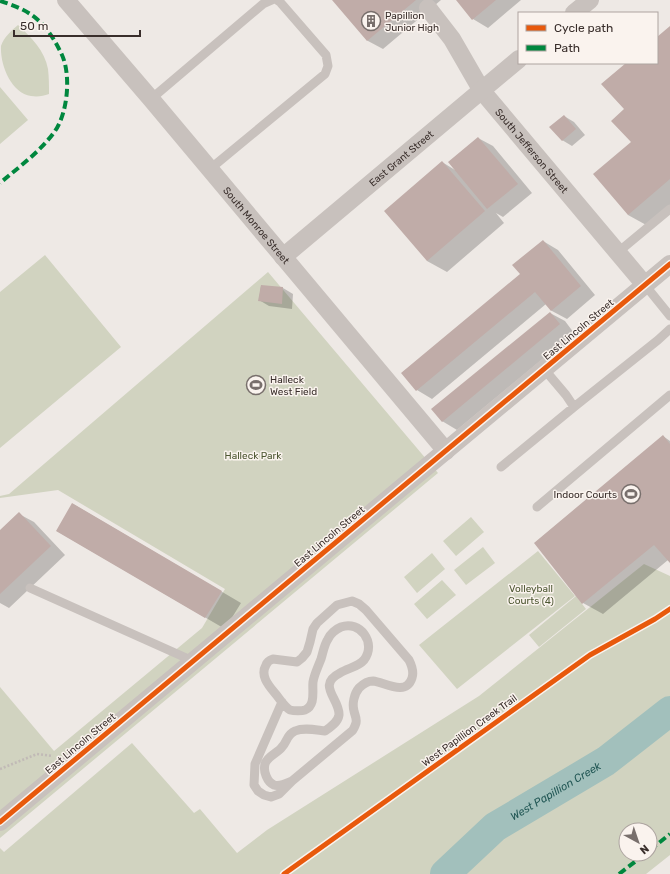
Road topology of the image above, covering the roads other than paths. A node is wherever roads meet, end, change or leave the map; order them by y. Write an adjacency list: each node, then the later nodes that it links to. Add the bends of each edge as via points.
1 (66, 0): 9 (street, South Monroe Street)
2 (272, 0): 9 (lane, via 263,4)
3 (277, 0): 10 (lane, via 326,55 328,66 325,74)
4 (590, 0): 6 (street)
5 (428, 8): 8 (street, South Jefferson Street, via 452,39)
6 (575, 12)
7 (518, 60): 8 (street, East Grant Street)
8 (482, 91): 12 (street, South Jefferson Street); 13 (street, East Grant Street)
9 (151, 99): 10 (street, South Monroe Street)
10 (210, 170): 13 (street, South Monroe Street)
11 (670, 209): 12 (lane)
12 (617, 252): 15 (street, South Jefferson Street)
13 (283, 257): 21 (street, South Monroe Street)
14 (670, 264): 15 (street, East Lincoln Street)
15 (645, 285): 16 (lane); 18 (street, East Lincoln Street)
16 (670, 316)
17 (670, 329): 20 (lane)
18 (544, 369): 20 (lane); 21 (street, East Lincoln Street)
19 (670, 395): 23 (lane)
20 (574, 407): 22 (lane)
21 (446, 451): 25 (street, East Lincoln Street)
22 (501, 467)
23 (537, 507)
24 (30, 588): 25 (lane)
25 (193, 661): 28 (street, East Lincoln Street)
26 (282, 702): 27 (lane, via 255,764 254,785 264,795 272,797 279,794); 27 (lane, via 290,710 305,710 310,706 313,699 313,682 328,639 333,632 348,626 362,632 367,638 370,647 364,661 341,672 331,681 329,688 339,714 336,722 326,730 295,730 282,748 265,763 264,770 270,782 282,785); 27 (lane, via 268,685 264,671 266,664 273,659 297,662 307,652 313,629 337,605 345,602 360,604 409,660 412,667 413,675 407,685 393,687 372,681 359,688 353,702 356,725 352,731)
27 (292, 781)
28 (0, 822)

